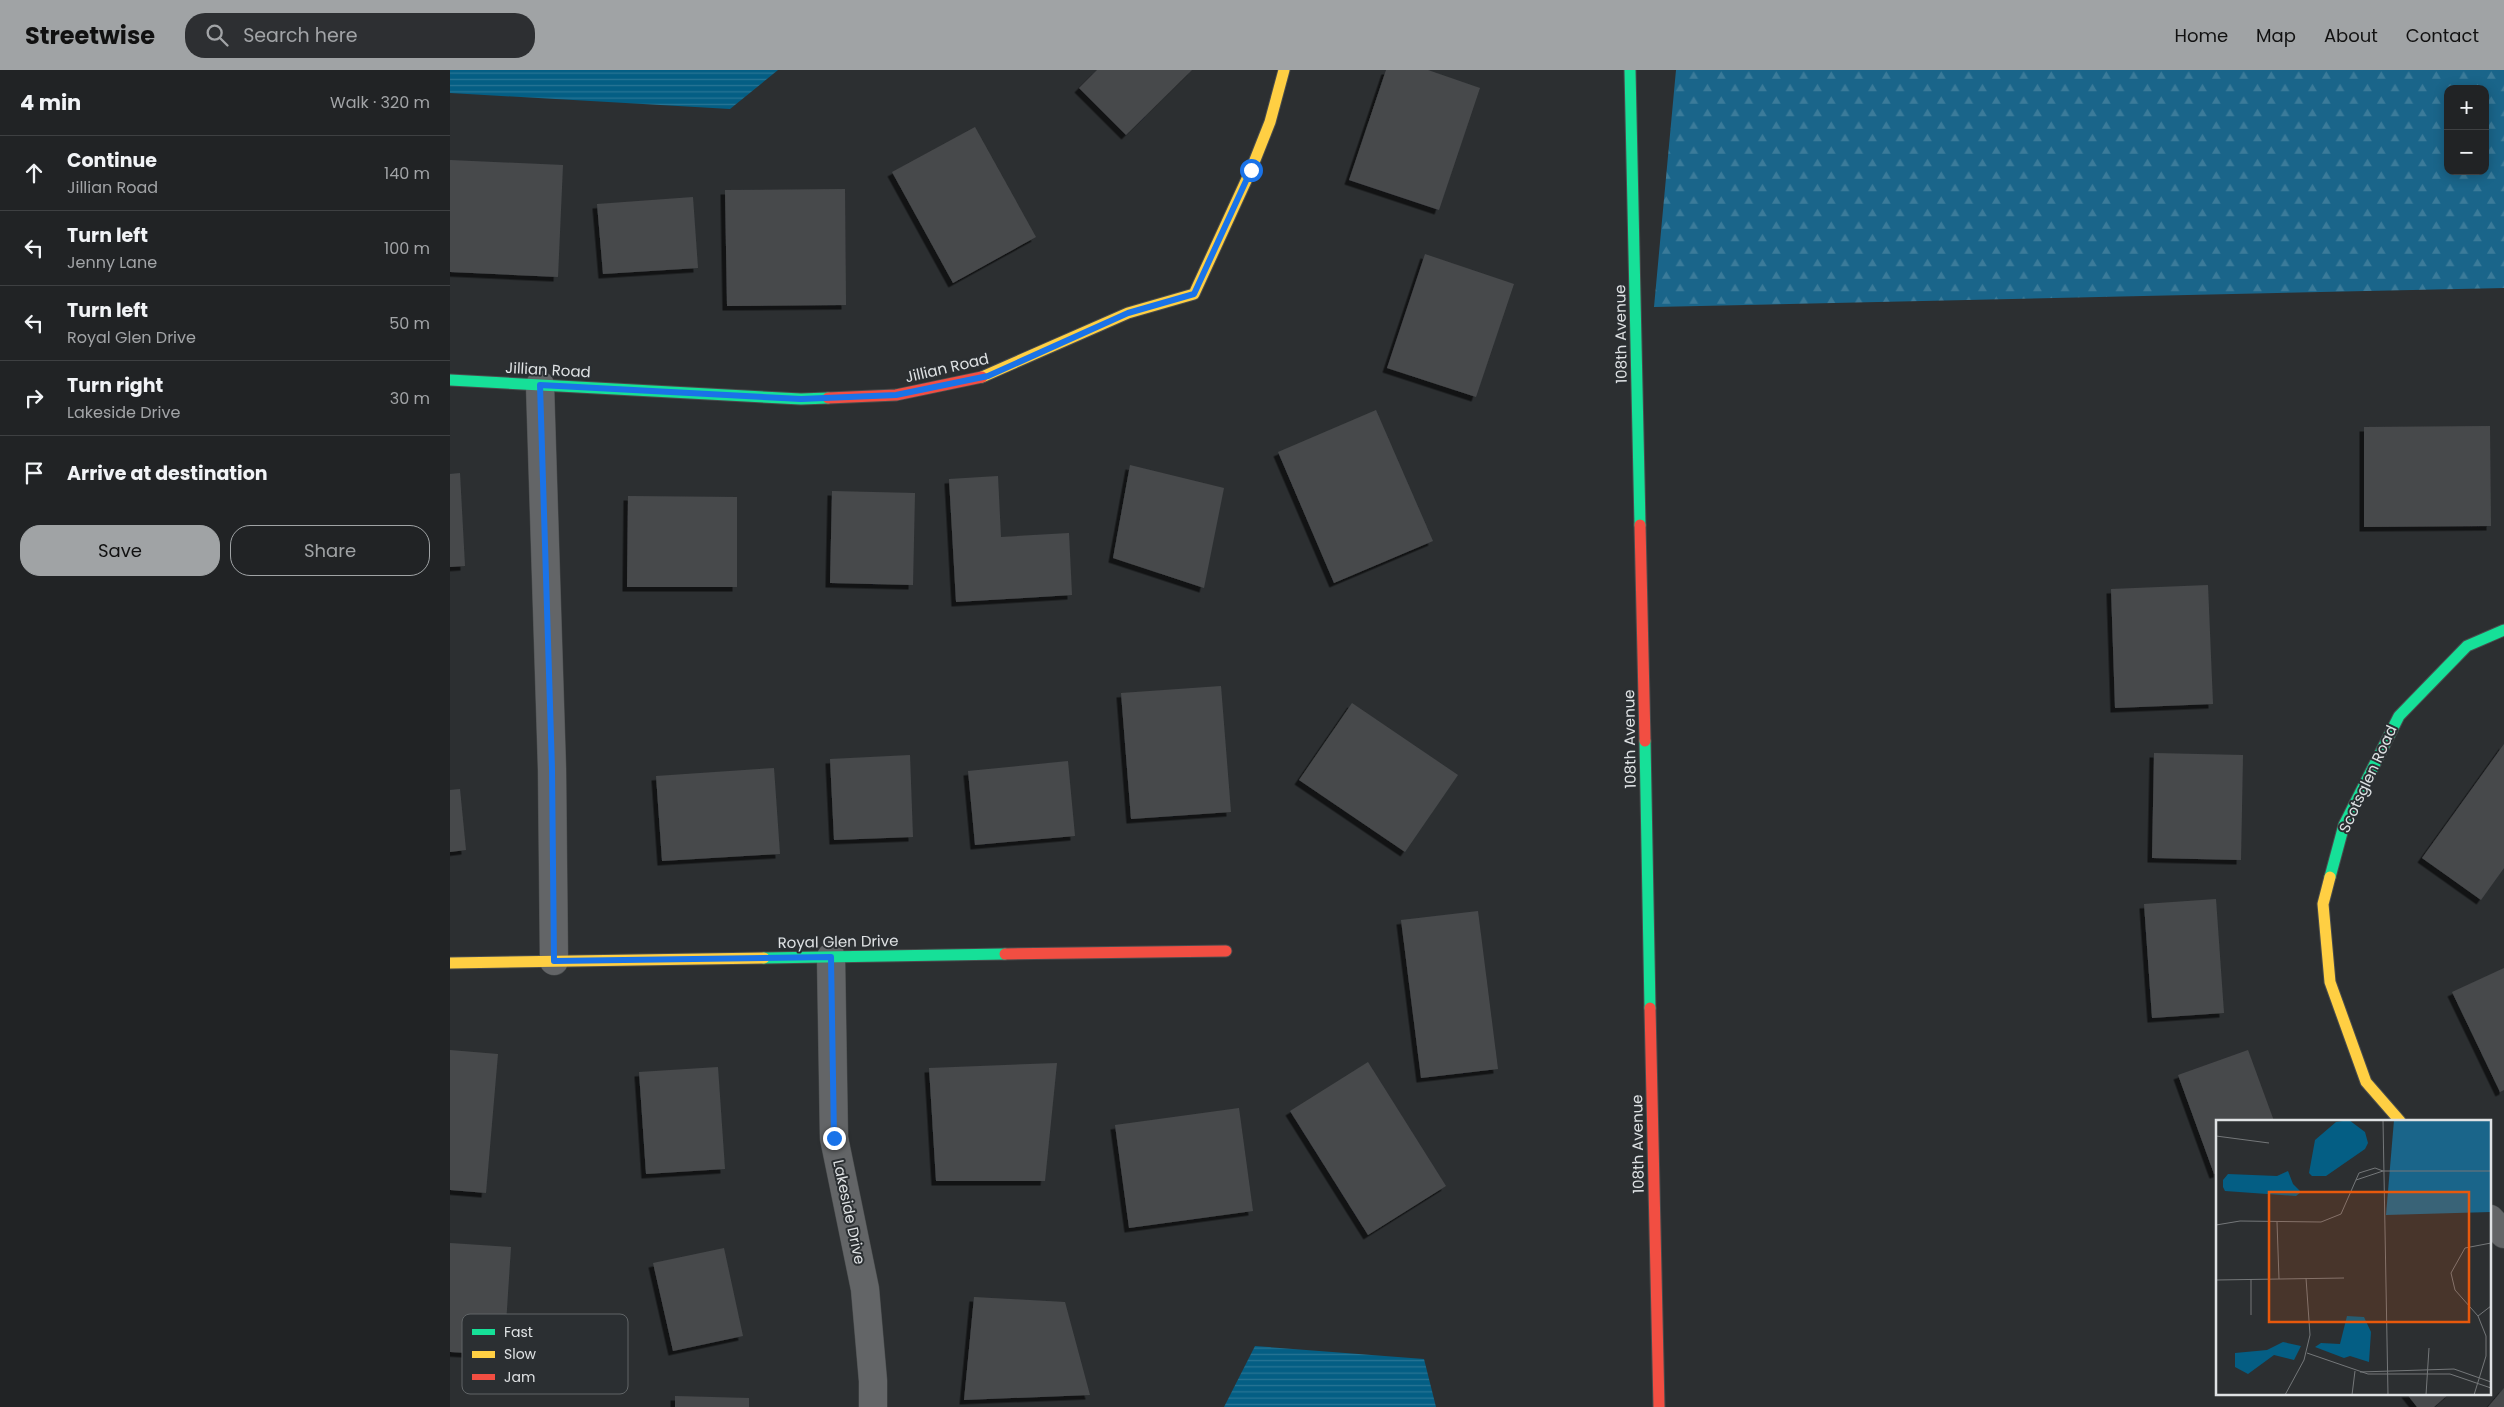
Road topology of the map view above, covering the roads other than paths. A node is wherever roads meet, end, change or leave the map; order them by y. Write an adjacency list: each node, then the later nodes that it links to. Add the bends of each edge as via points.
1 (1284, 70): 4 (street, Jillian Road, via 1270,122 1251,170 1194,294 1128,313 988,376 896,395 801,399)
2 (1630, 70): 14 (street, 108th Avenue)
3 (450, 380): 4 (street, Jillian Road)
4 (540, 385): 8 (street, via 552,769)
5 (2504, 630): 10 (street, Scotsglen Road, via 2467,646 2398,716 2344,825 2323,904 2330,982 2366,1082)
6 (1226, 951): 7 (street, Royal Glen Drive)
7 (831, 957): 8 (street, Royal Glen Drive); 13 (street, Lakeside Drive, via 834,1138 864,1289 874,1381)
8 (554, 961): 9 (street, Royal Glen Drive)
9 (450, 963)
10 (2399, 1120)
11 (2492, 1221): 12 (street)
12 (2504, 1234)
13 (873, 1407)
14 (1659, 1407)

